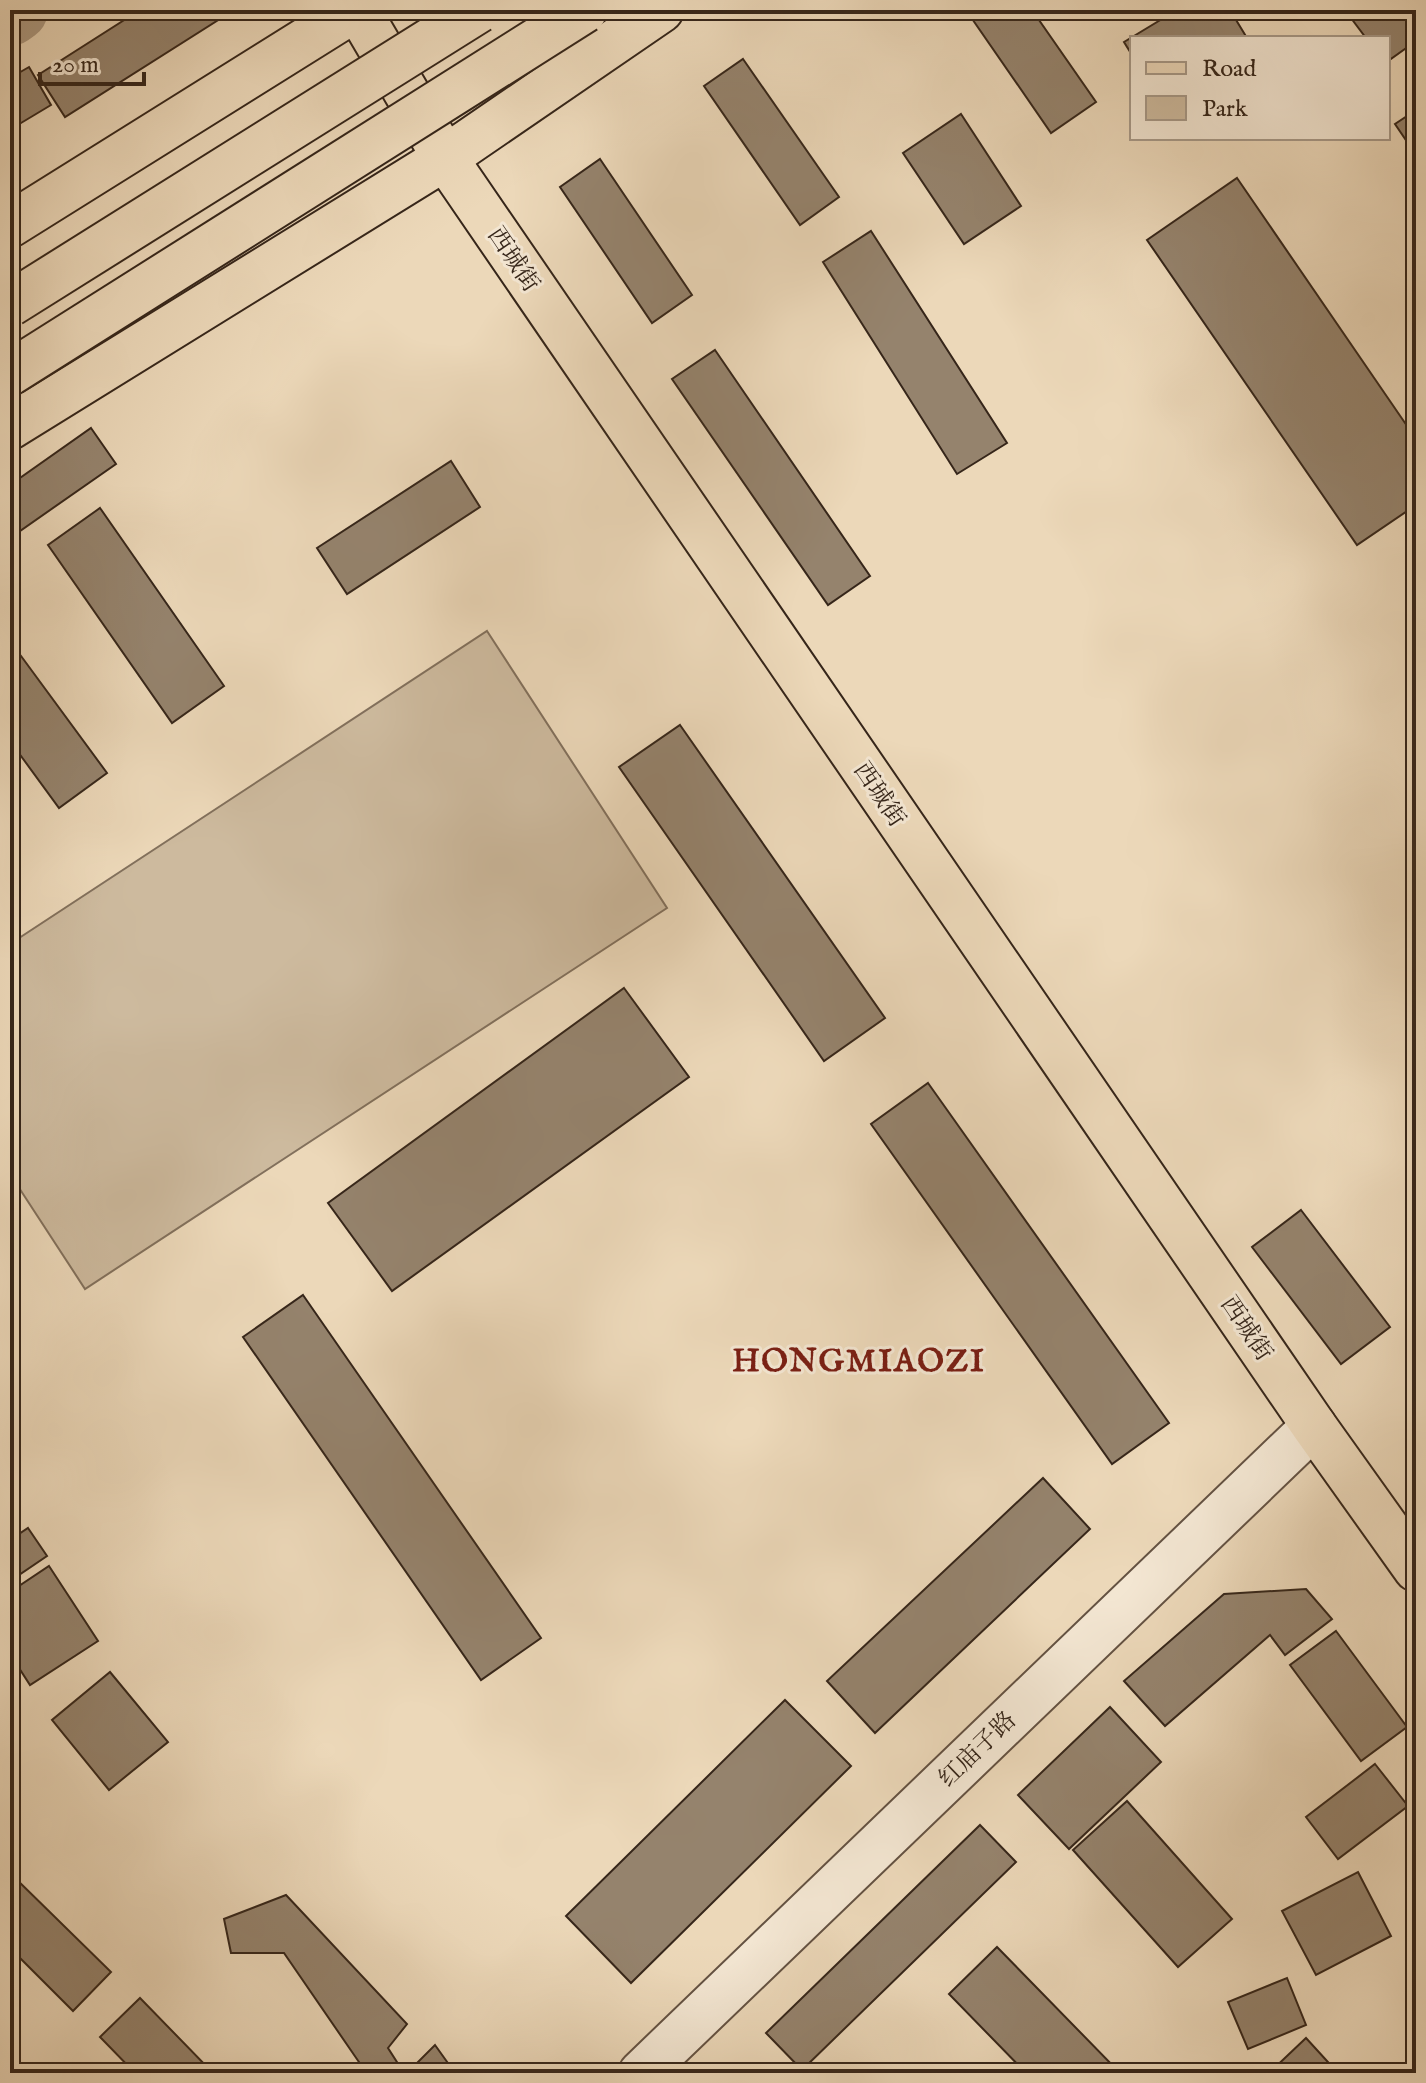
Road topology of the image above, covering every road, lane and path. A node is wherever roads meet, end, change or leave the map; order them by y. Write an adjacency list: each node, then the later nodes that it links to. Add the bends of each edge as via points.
1 (356, 10): 5 (main road, 西珹街); 6 (main road)
2 (479, 10): 7 (main road, bridge)
3 (585, 10): 8 (main road, bridge)
4 (661, 10): 5 (main road)
5 (445, 158): 9 (main road); 10 (main road, 西珹街)
6 (10, 225)
7 (10, 304)
8 (10, 373)
9 (10, 427)
10 (1314, 1426): 11 (main road, 西珹街); 12 (street, 红庙子路)
11 (1416, 1569)
12 (641, 2073)

